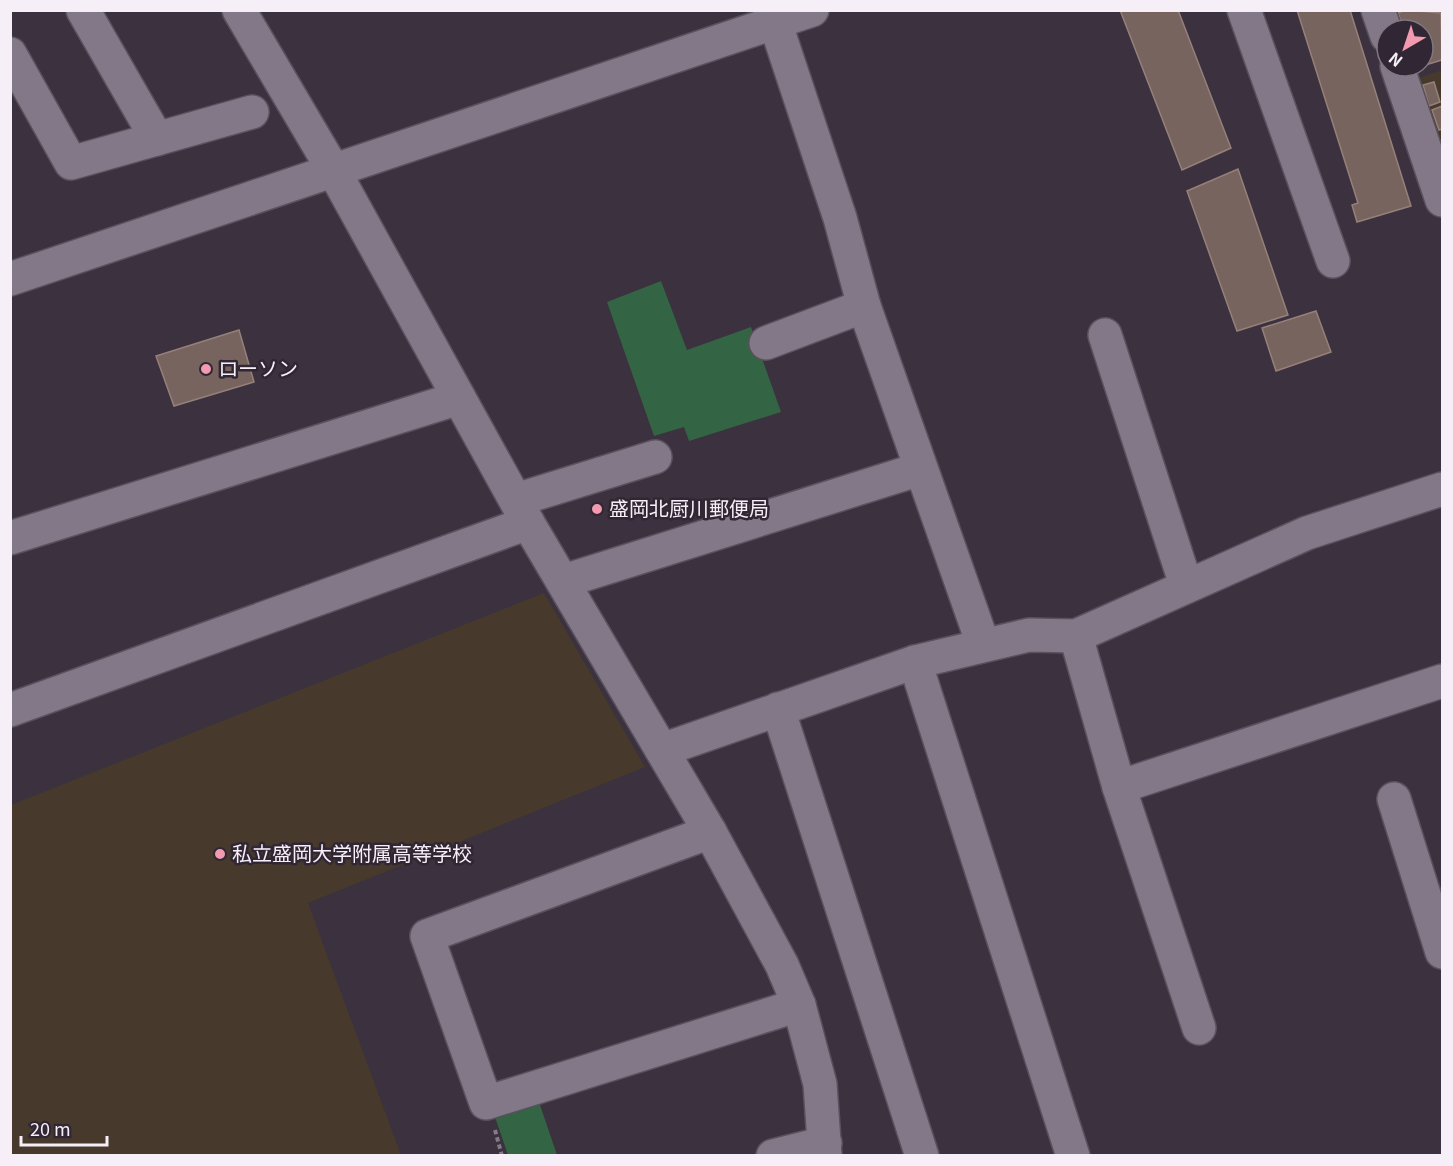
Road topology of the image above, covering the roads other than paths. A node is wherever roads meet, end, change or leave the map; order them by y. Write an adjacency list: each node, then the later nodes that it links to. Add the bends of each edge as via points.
1 (83, 10): 9 (street)
2 (239, 10): 10 (street)
3 (812, 10): 5 (street)
4 (1244, 10): 12 (street)
5 (774, 17): 10 (street); 14 (street, via 840,218)
6 (10, 54): 9 (street, via 71,163)
7 (1401, 78): 11 (street)
8 (252, 112): 9 (street)
9 (157, 139)
10 (335, 173): 13 (street); 17 (street)
11 (1443, 200)
12 (1333, 261)
13 (10, 279)
14 (864, 306): 16 (street); 19 (street)
15 (1106, 335): 24 (street)
16 (766, 343)
17 (459, 398): 21 (street); 22 (street)
18 (655, 457): 21 (street)
19 (920, 469): 23 (street); 26 (street)
20 (1443, 489): 24 (street, via 1306,533)
21 (522, 511): 23 (street); 29 (street)
22 (10, 538)
23 (564, 581): 31 (street)
24 (1186, 585): 25 (street)
25 (1076, 636): 26 (street, via 1029,635); 32 (street)
26 (983, 644): 27 (street)
27 (915, 662): 30 (street); 41 (street)
28 (1443, 681): 32 (street)
29 (10, 710)
30 (778, 710): 31 (street); 40 (street)
31 (662, 750): 34 (street)
32 (1119, 787): 37 (street)
33 (1394, 799): 35 (street)
34 (710, 832): 36 (street, via 782,964); 36 (street, via 427,936 486,1103)
35 (1443, 952)
36 (799, 1005): 38 (street, via 820,1084)
37 (1199, 1028)
38 (825, 1149): 39 (street)
39 (773, 1155)
40 (922, 1155)
41 (1073, 1155)

